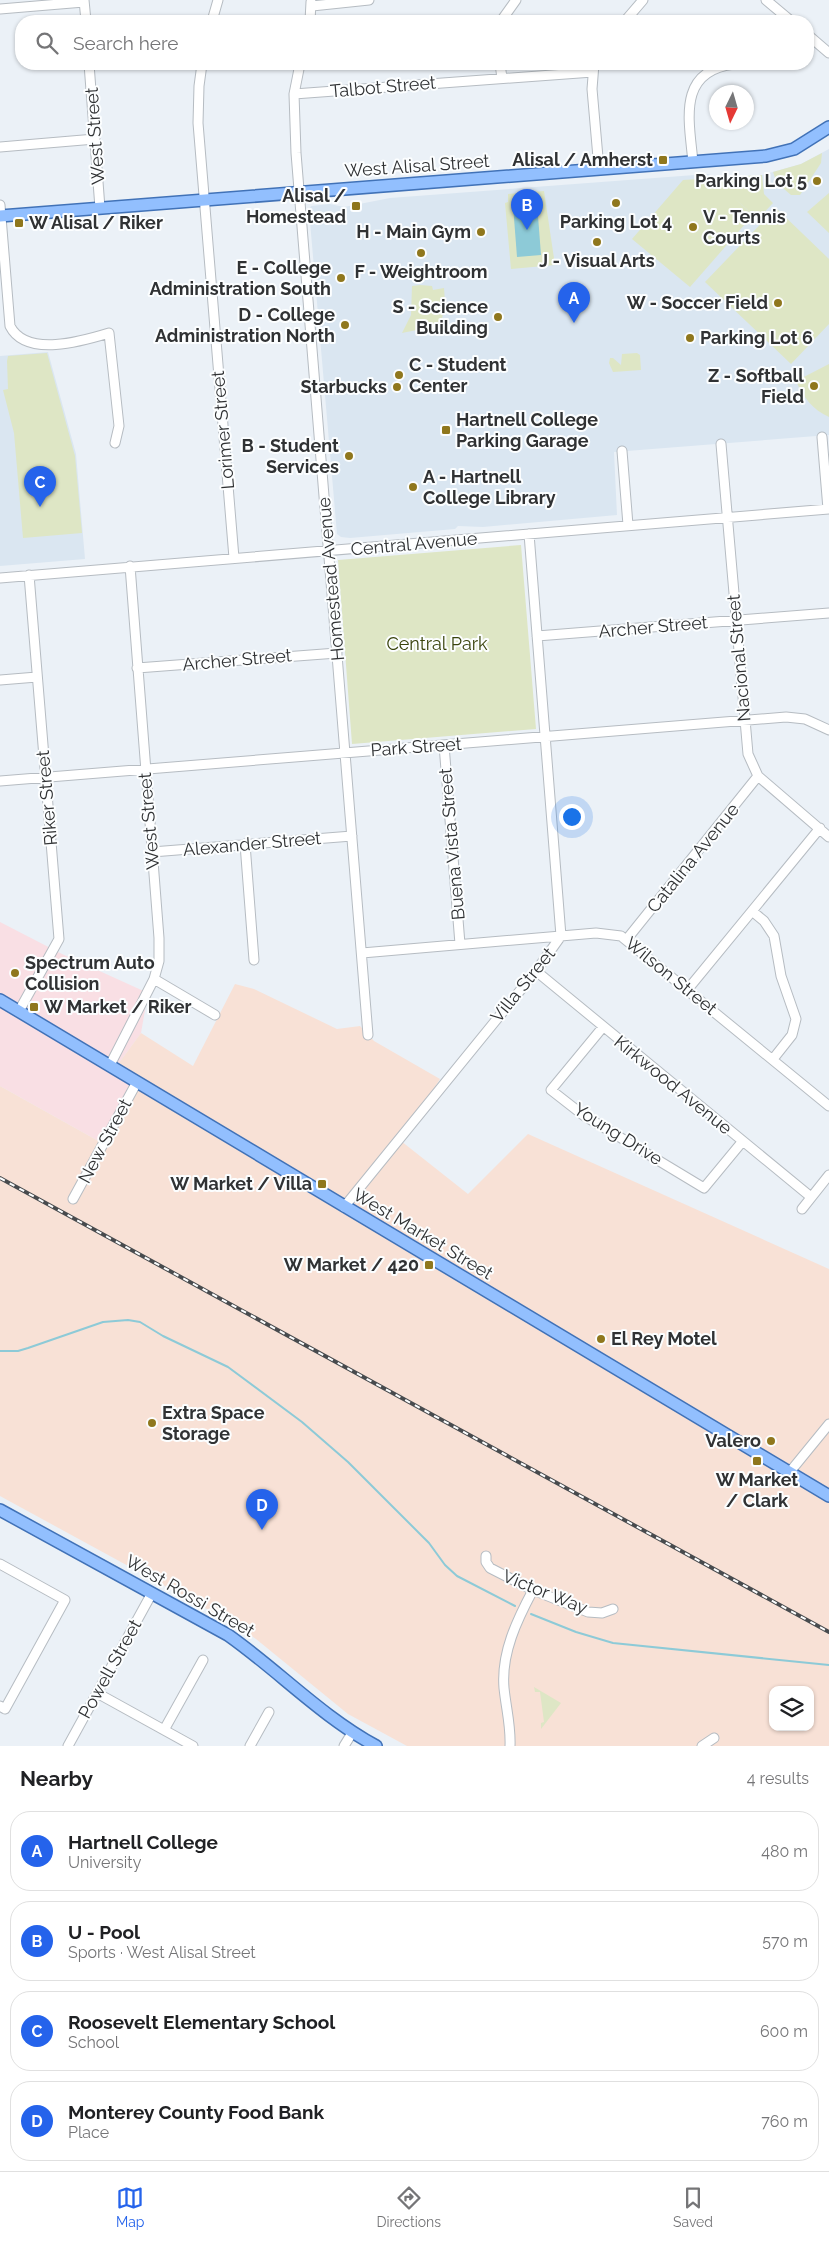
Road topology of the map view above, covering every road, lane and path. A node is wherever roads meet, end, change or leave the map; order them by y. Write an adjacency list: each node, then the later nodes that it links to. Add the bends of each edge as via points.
1 (218, 0): 10 (street)
2 (369, 0): 7 (street)
3 (516, 0): 11 (street)
4 (643, 0): 12 (street)
5 (766, 0): 13 (street)
6 (84, 1): 8 (street); 9 (street)
7 (311, 3)
8 (0, 9)
9 (85, 15)
10 (214, 15)
11 (505, 15)
12 (630, 15)
13 (784, 15)
14 (814, 40): 15 (street)
15 (829, 53)
16 (89, 70): 26 (street, West Street)
17 (201, 70): 31 (street, Lorimer Street, via 198,123)
18 (299, 70): 24 (street, Homestead Avenue)
19 (501, 70): 23 (street)
20 (576, 70): 23 (street, Talbot Street)
21 (594, 70): 29 (street)
22 (713, 70): 28 (street, via 700,79 693,89 689,107)
23 (502, 78): 24 (street, Talbot Street)
24 (294, 94): 30 (street, Homestead Avenue)
25 (829, 127): 28 (main road, West Alisal Street, via 781,153)
26 (95, 139): 27 (street); 32 (street, West Street)
27 (0, 147)
28 (693, 162): 29 (main road, West Alisal Street)
29 (599, 169): 30 (main road, West Alisal Street)
30 (300, 192): 31 (main road, West Alisal Street); 42 (street, Homestead Avenue)
31 (204, 200): 32 (main road, West Alisal Street); 43 (street, Lorimer Street)
32 (100, 208): 33 (main road, West Alisal Street)
33 (0, 212): 35 (street, via 9,321 16,334 25,341 43,344 72,342 109,333 119,426)
34 (822, 438): 38 (street)
35 (115, 443)
36 (721, 444): 39 (street, Nacional Street)
37 (622, 451): 40 (street)
38 (829, 509): 39 (street, Central Avenue)
39 (728, 517): 40 (street, Central Avenue); 48 (street, Nacional Street)
40 (628, 525): 41 (street, Central Avenue)
41 (528, 534): 42 (street, Central Avenue); 49 (street, Villa Street)
42 (328, 551): 43 (street, Central Avenue); 50 (street, Homestead Avenue)
43 (234, 558): 44 (street, Central Avenue)
44 (130, 566): 45 (street, Central Avenue); 51 (street, West Street)
45 (29, 575): 46 (street, Central Avenue); 52 (street, Riker Street)
46 (0, 578)
47 (829, 613): 48 (street, Archer Street)
48 (737, 620): 49 (street, Archer Street); 54 (street, Nacional Street)
49 (537, 636): 56 (street, Villa Street)
50 (337, 653): 51 (street, Archer Street); 58 (street, Homestead Avenue)
51 (137, 668): 59 (street, West Street)
52 (37, 677): 53 (street); 61 (street, Riker Street)
53 (0, 680)
54 (745, 720): 55 (street, Park Street, via 793,717 812,721); 56 (street, Park Street); 60 (street, Nacional Street, via 748,754)
55 (829, 730)
56 (545, 736): 57 (street, Park Street); 69 (street, Villa Street)
57 (444, 745): 58 (street, Park Street); 71 (street, Buena Vista Street)
58 (345, 752): 59 (street, Park Street); 64 (street, Homestead Avenue)
59 (145, 769): 61 (street, Park Street); 67 (street, West Street)
60 (758, 776): 63 (street, Nacional Street); 70 (street, Catalina Avenue)
61 (45, 777): 62 (street, Park Street); 78 (street, Riker Street, via 59,939)
62 (0, 781)
63 (820, 828): 65 (street, Nacional Street); 68 (street)
64 (352, 836): 66 (street, Alexander Street); 72 (street, Homestead Avenue)
65 (829, 837)
66 (245, 844): 67 (street, Alexander Street); 73 (street)
67 (152, 852): 75 (street, West Street, via 159,948)
68 (752, 911): 76 (street); 82 (street, via 774,936 781,976 796,1019 792,1035)
69 (561, 936): 70 (street, Wilson Street, via 604,933); 71 (street, Wilson Street); 74 (street, Villa Street)
70 (626, 939): 76 (street, Wilson Street)
71 (460, 944): 72 (street, Wilson Street)
72 (362, 953): 81 (street, Homestead Avenue)
73 (254, 960)
74 (536, 971): 80 (street, Kirkwood Avenue); 90 (street, Villa Street)
75 (154, 979): 79 (street); 83 (street, West Street)
76 (688, 989): 82 (street, Wilson Street)
77 (0, 1000): 78 (main road, West Market Street)
78 (19, 1011): 83 (main road, West Market Street)
79 (215, 1015)
80 (603, 1027): 86 (street, Kirkwood Avenue); 86 (street, Young Drive, via 551,1090 589,1118 704,1188)
81 (368, 1035)
82 (773, 1059): 85 (street, Wilson Street)
83 (110, 1065): 84 (main road, West Market Street)
84 (137, 1082): 89 (street, New Street); 90 (main road, West Market Street)
85 (829, 1106)
86 (742, 1142): 88 (street, Kirkwood Avenue)
87 (829, 1175): 88 (street)
88 (810, 1197): 91 (street)
89 (73, 1199)
90 (344, 1207): 93 (main road, West Market Street)
91 (802, 1209)
92 (829, 1424): 93 (street)
93 (789, 1473): 94 (main road, West Market Street)
94 (829, 1496)
95 (0, 1510): 99 (main road, West Rossi Street)
96 (486, 1556): 98 (street, Victor Way, via 490,1568)
97 (1, 1568): 103 (street, via 65,1600)
98 (533, 1590): 100 (street, Victor Way, via 588,1612 602,1613); 113 (street, via 513,1633 504,1666)
99 (152, 1593): 102 (street, Powell Street); 106 (main road, West Rossi Street, via 228,1635)
100 (614, 1609)
101 (203, 1660): 105 (street)
102 (97, 1693): 105 (street); 108 (street, Powell Street)
103 (2, 1708)
104 (269, 1712): 110 (street)
105 (164, 1730): 109 (street)
106 (352, 1733): 111 (street); 112 (main road, West Rossi Street)
107 (714, 1738): 114 (street)
108 (68, 1746)
109 (193, 1746)
110 (250, 1746)
111 (344, 1746)
112 (376, 1746)
113 (510, 1746)
114 (702, 1746)

